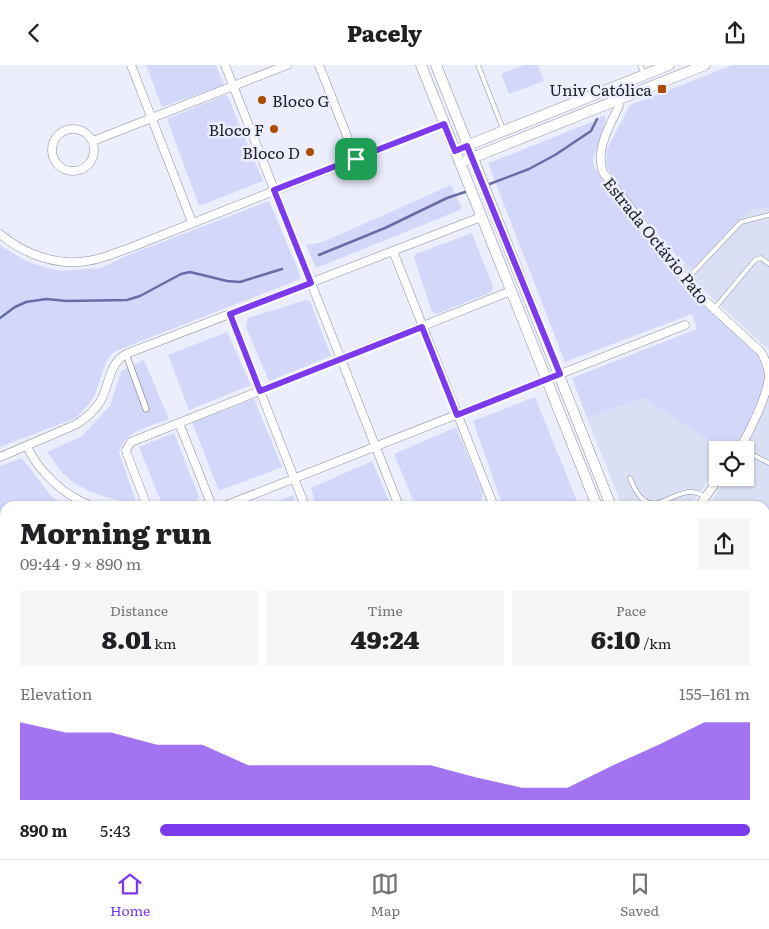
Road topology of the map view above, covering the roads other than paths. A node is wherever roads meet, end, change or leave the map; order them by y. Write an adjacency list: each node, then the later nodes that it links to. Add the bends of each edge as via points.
1 (131, 65): 13 (street)
2 (225, 65): 11 (street)
3 (287, 65): 11 (street)
4 (319, 65): 20 (street)
5 (421, 65): 14 (street)
6 (436, 65): 17 (street)
7 (478, 65): 15 (lane)
8 (669, 65): 10 (street)
9 (705, 65): 12 (street)
10 (642, 70): 15 (street)
11 (233, 86): 13 (street); 22 (street)
12 (616, 99): 19 (street); 29 (street, Estrada Octávio Pato, via 619,106 599,158 603,172)
13 (152, 118): 16 (street); 25 (street)
14 (444, 124): 18 (street); 20 (street)
15 (504, 131): 17 (street)
16 (93, 141): 16 (street, via 83,131 62,132 53,143 53,157 68,171 82,169 92,160)
17 (467, 146): 18 (street); 19 (street)
18 (455, 151): 21 (street)
19 (472, 158): 21 (street); 38 (street)
20 (356, 159): 22 (street)
21 (460, 163): 24 (street)
22 (274, 190): 25 (street); 30 (street)
23 (769, 215): 29 (lane, via 741,222)
24 (481, 217): 27 (street); 31 (street)
25 (192, 223): 26 (street, via 87,261 53,260 23,250)
26 (0, 234)
27 (392, 251): 30 (street); 35 (street)
28 (769, 264): 32 (lane, via 761,258 755,261)
29 (686, 280): 32 (street, Estrada Octávio Pato)
30 (311, 283): 33 (street); 37 (street)
31 (511, 291): 35 (street); 39 (street)
32 (714, 309): 44 (street, Estrada Octávio Pato, via 762,352 769,372 768,387)
33 (230, 314): 36 (street); 40 (street)
34 (685, 325): 38 (street)
35 (422, 327): 37 (street); 42 (street)
36 (126, 354): 41 (street); 45 (street, via 115,362 100,402 88,416 77,425)
37 (341, 359): 40 (street); 46 (street)
38 (560, 374): 39 (street); 62 (street)
39 (547, 380): 42 (street); 61 (street)
40 (260, 391): 43 (street); 51 (street)
41 (146, 409)
42 (457, 415): 46 (street); 60 (street)
43 (179, 423): 55 (street, via 131,442 126,450); 56 (street)
44 (746, 441)
45 (27, 447): 48 (street); 54 (street, via 44,473 64,493)
46 (376, 447): 51 (street); 59 (street)
47 (754, 456): 49 (lane)
48 (0, 457)
49 (769, 463)
50 (630, 477): 63 (lane, via 638,496)
51 (295, 478): 57 (street); 58 (street)
52 (714, 486): 53 (street)
53 (705, 498): 64 (lane, via 690,491); 65 (street)
54 (81, 501)
55 (145, 501)
56 (210, 501)
57 (237, 501)
58 (303, 501)
59 (397, 501)
60 (492, 501)
61 (595, 501)
62 (609, 501)
63 (644, 501)
64 (663, 501)
65 (703, 501)

